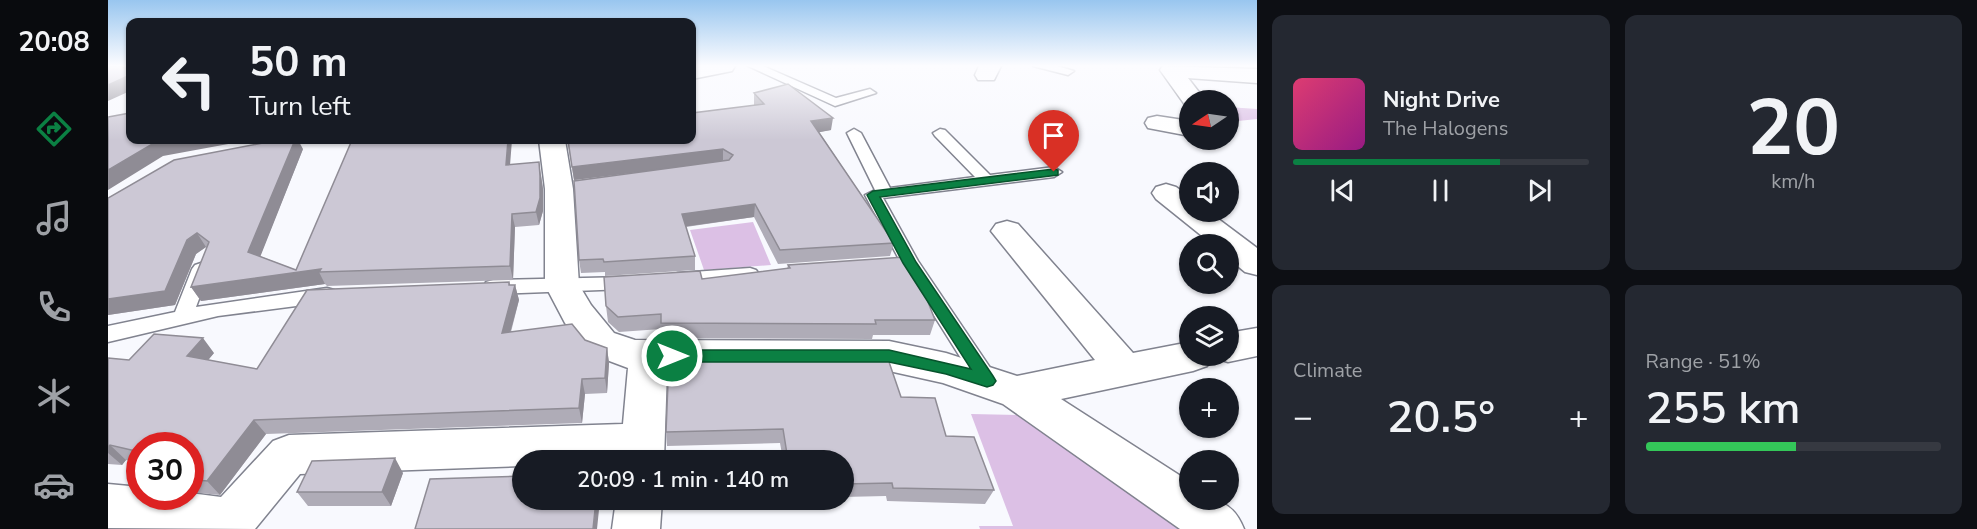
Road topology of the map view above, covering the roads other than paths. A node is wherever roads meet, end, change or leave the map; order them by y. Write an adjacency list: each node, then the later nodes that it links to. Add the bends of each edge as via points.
1 (810, 91): 2 (lane, via 835,102)
2 (870, 93)
3 (1157, 123): 4 (street)
4 (1179, 127)
5 (854, 133): 10 (lane)
6 (940, 133): 9 (lane)
7 (553, 144): 20 (street, via 564,188)
8 (1054, 172): 9 (lane)
9 (988, 182): 10 (lane)
10 (885, 194): 14 (lane, via 873,195)
11 (1204, 222): 15 (street)
12 (1007, 231): 29 (street)
13 (207, 255): 23 (lane)
14 (910, 263): 16 (lane); 30 (lane)
15 (1257, 264)
16 (887, 265)
17 (769, 273): 18 (lane)
18 (663, 280)
19 (639, 282): 20 (lane)
20 (562, 285): 21 (lane); 27 (street, via 601,343 633,355)
21 (473, 288)
22 (347, 293): 23 (lane, via 306,296)
23 (182, 318): 24 (lane)
24 (108, 334)
25 (1257, 342): 26 (street)
26 (1239, 346)
27 (648, 356): 30 (street, via 889,356 946,368); 31 (street)
28 (1179, 359): 29 (street)
29 (1125, 370): 30 (street)
30 (1002, 386): 36 (street)
31 (643, 450)
32 (512, 452): 33 (street, via 289,455 231,521)
33 (108, 506)
34 (638, 510): 35 (street)
35 (636, 529)
36 (1220, 529)

